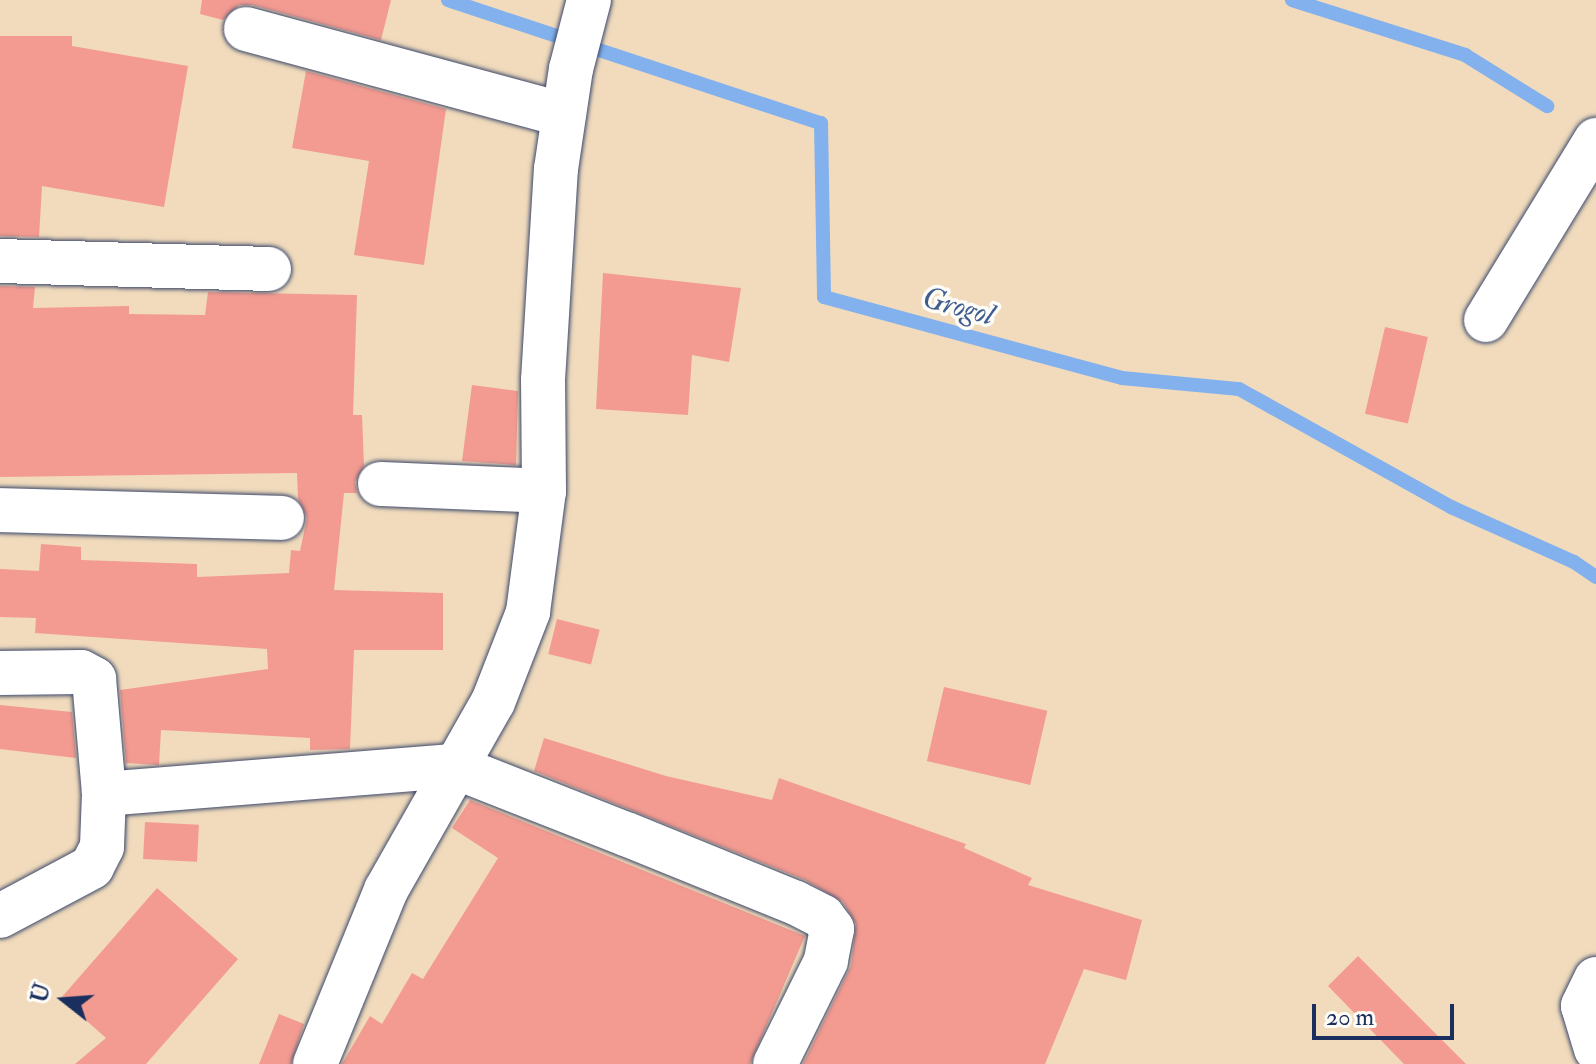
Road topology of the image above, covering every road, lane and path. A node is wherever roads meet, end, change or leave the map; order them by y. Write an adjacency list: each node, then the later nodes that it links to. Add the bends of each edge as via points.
1 (589, 0): 3 (street)
2 (246, 29): 3 (street)
3 (564, 115): 9 (street, via 546,307)
4 (1596, 140): 7 (street)
5 (0, 261): 6 (street)
6 (269, 269)
7 (1486, 320)
8 (380, 484): 9 (street)
9 (544, 491): 13 (street, via 536,575 517,650)
10 (0, 510): 11 (street)
11 (282, 518)
12 (0, 673): 14 (street, via 81,672 94,679)
13 (453, 766): 14 (street); 18 (street, via 386,890); 19 (street, via 823,917 832,929 833,944)
14 (104, 794): 15 (street, via 102,847 92,867)
15 (0, 916)
16 (1596, 979): 17 (street, via 1583,1006)
17 (1596, 1049)
18 (315, 1064)
19 (775, 1064)

